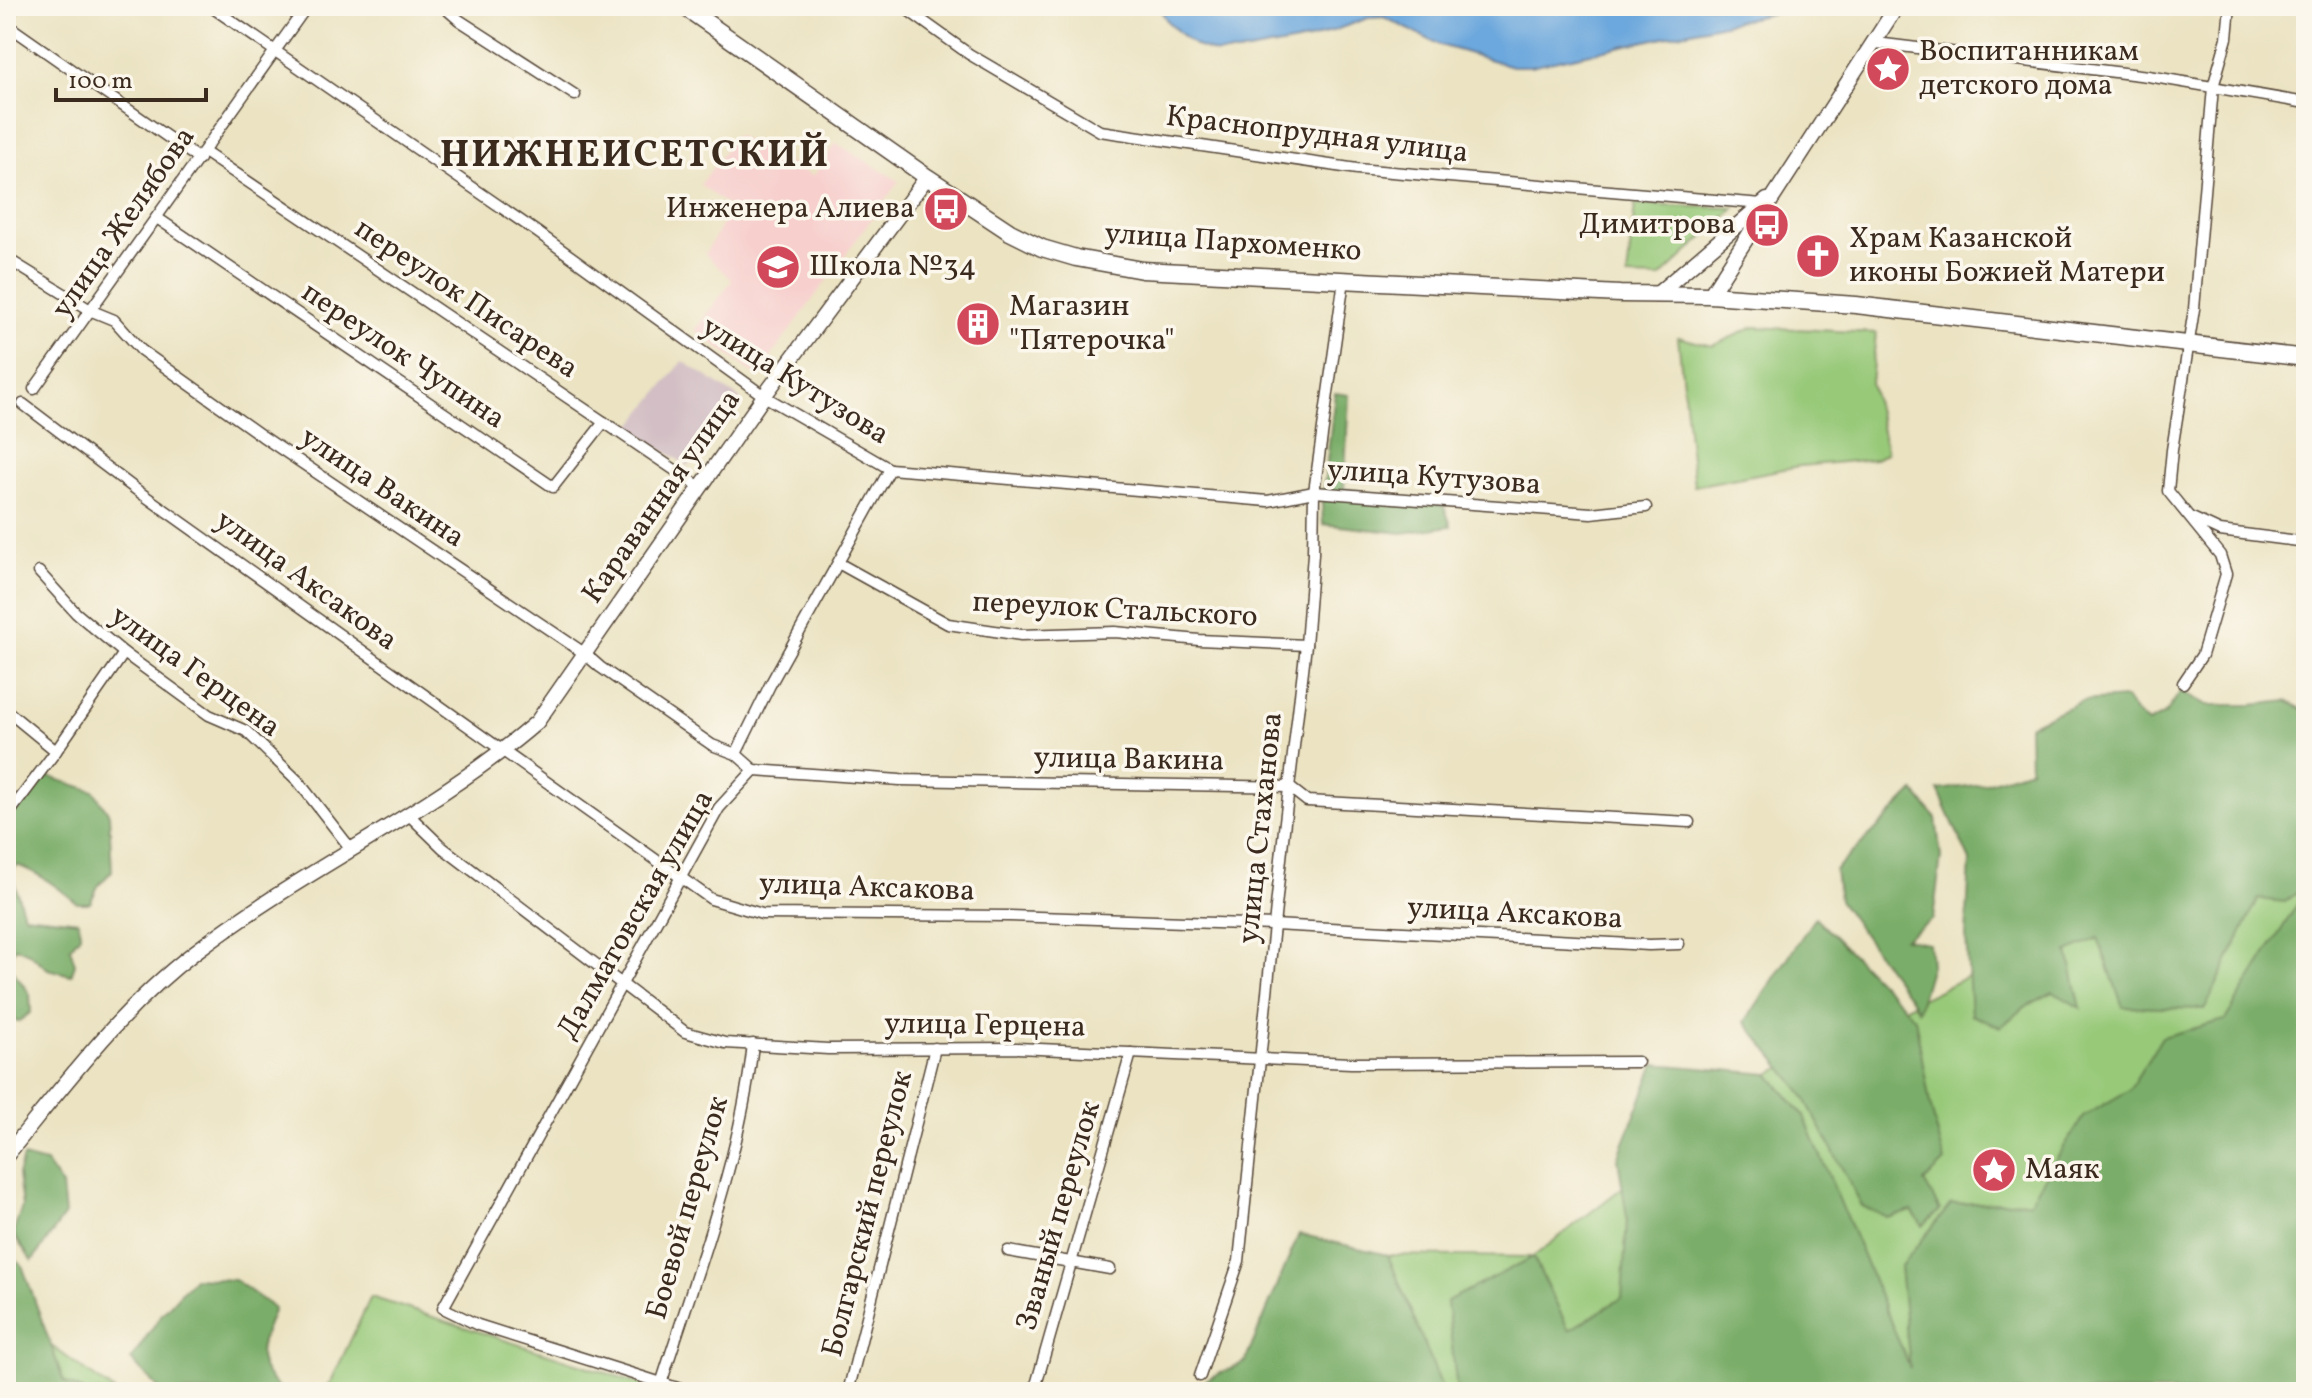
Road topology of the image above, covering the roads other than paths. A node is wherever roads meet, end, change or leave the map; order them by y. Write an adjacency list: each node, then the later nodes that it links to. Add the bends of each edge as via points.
1 (15, 6): 9 (street)
2 (210, 6): 11 (street, улица Кутузова)
3 (307, 6): 11 (street, улица Желябова)
4 (443, 6): 13 (street)
5 (683, 6): 16 (main road, улица Пархоменко)
6 (902, 6): 18 (street, Краснопрудная улица, via 969,54 1100,131 1357,169)
7 (1897, 6): 10 (street)
8 (2230, 6): 12 (street)
9 (6, 21): 15 (street, переулок Писарева)
10 (1876, 43): 12 (street); 17 (street)
11 (275, 51): 15 (street, улица Желябова); 28 (street, улица Кутузова)
12 (2213, 87): 14 (street); 25 (street)
13 (575, 95)
14 (2306, 103)
15 (202, 155): 19 (street, улица Желябова); 30 (street, переулок Писарева)
16 (927, 177): 21 (main road, улица Пархоменко, via 1010,232 1076,258 1142,270); 28 (street, Караванная улица)
17 (1779, 190): 18 (street); 23 (street)
18 (1762, 204): 22 (street)
19 (157, 218): 24 (street, улица Желябова); 30 (street, переулок Чупина, via 553,487)
20 (7, 260): 24 (street, улица Вакина)
21 (1344, 280): 22 (main road, улица Пархоменко); 33 (street, улица Стаханова)
22 (1656, 295): 23 (main road, улица Пархоменко)
23 (1710, 295): 25 (main road, улица Пархоменко, via 1856,305)
24 (92, 311): 27 (street, улица Желябова); 41 (street, улица Вакина, via 114,320 141,350 262,436)
25 (2189, 345): 26 (main road, улица Пархоменко); 35 (street, via 2168,491)
26 (2306, 358)
27 (34, 389)
28 (764, 396): 31 (street, улица Кутузова); 32 (street, Караванная улица)
29 (23, 404): 45 (street, улица Аксакова)
30 (604, 422): 32 (street, переулок Писарева)
31 (890, 469): 33 (street, улица Кутузова, via 1268,501); 37 (street)
32 (700, 487): 41 (street, Караванная улица)
33 (1314, 492): 34 (street, улица Кутузова, via 1591,513); 39 (street, улица Стаханова)
34 (1646, 507)
35 (2190, 517): 36 (street, via 2220,531); 42 (street, via 2220,555 2226,574 2202,655)
36 (2306, 542)
37 (840, 564): 39 (street, переулок Стальского, via 948,624 1021,635 1115,632); 46 (street)
38 (39, 572): 40 (street, улица Герцена, via 76,613)
39 (1306, 645): 48 (street, улица Стаханова)
40 (124, 653): 44 (street); 52 (street, улица Герцена, via 209,715 246,731 298,781)
41 (584, 653): 45 (street, Караванная улица, via 537,722); 46 (street, улица Вакина, via 712,745)
42 (2183, 683)
43 (6, 710): 44 (street)
44 (56, 751): 49 (street)
45 (503, 751): 50 (street, Караванная улица); 53 (street, улица Аксакова)
46 (736, 754): 47 (street, Далматовская улица)
47 (754, 770): 48 (street, улица Вакина, via 900,780); 53 (street, Далматовская улица, via 719,808)
48 (1289, 787): 51 (street, улица Вакина, via 1307,801); 54 (street, улица Стаханова)
49 (13, 808)
50 (409, 815): 52 (street, Караванная улица); 56 (street, улица Герцена, via 443,848)
51 (1689, 822)
52 (351, 849): 62 (street, Караванная улица, via 195,951 144,994)
53 (681, 876): 54 (street, улица Аксакова, via 711,899 762,914); 56 (street, Далматовская улица)
54 (1274, 925): 55 (street, улица Аксакова); 60 (street, улица Стаханова)
55 (1679, 944)
56 (622, 983): 57 (street, улица Герцена, via 685,1032); 67 (street, Далматовская улица, via 443,1308 478,1325)
57 (753, 1044): 58 (street, улица Герцена); 67 (street, Боевой переулок, via 748,1090 721,1195)
58 (935, 1048): 59 (street, улица Герцена); 69 (street, Болгарский переулок)
59 (1131, 1053): 60 (street, улица Герцена); 64 (street, Званый переулок)
60 (1260, 1059): 61 (street, улица Герцена); 66 (street, улица Стаханова, via 1239,1261)
61 (1638, 1062)
62 (6, 1156)
63 (1008, 1251): 64 (street)
64 (1070, 1264): 65 (street); 70 (street, Званый переулок)
65 (1110, 1269)
66 (1200, 1376)
67 (661, 1384): 68 (street)
68 (690, 1392)
69 (848, 1392)
70 (1034, 1392)

